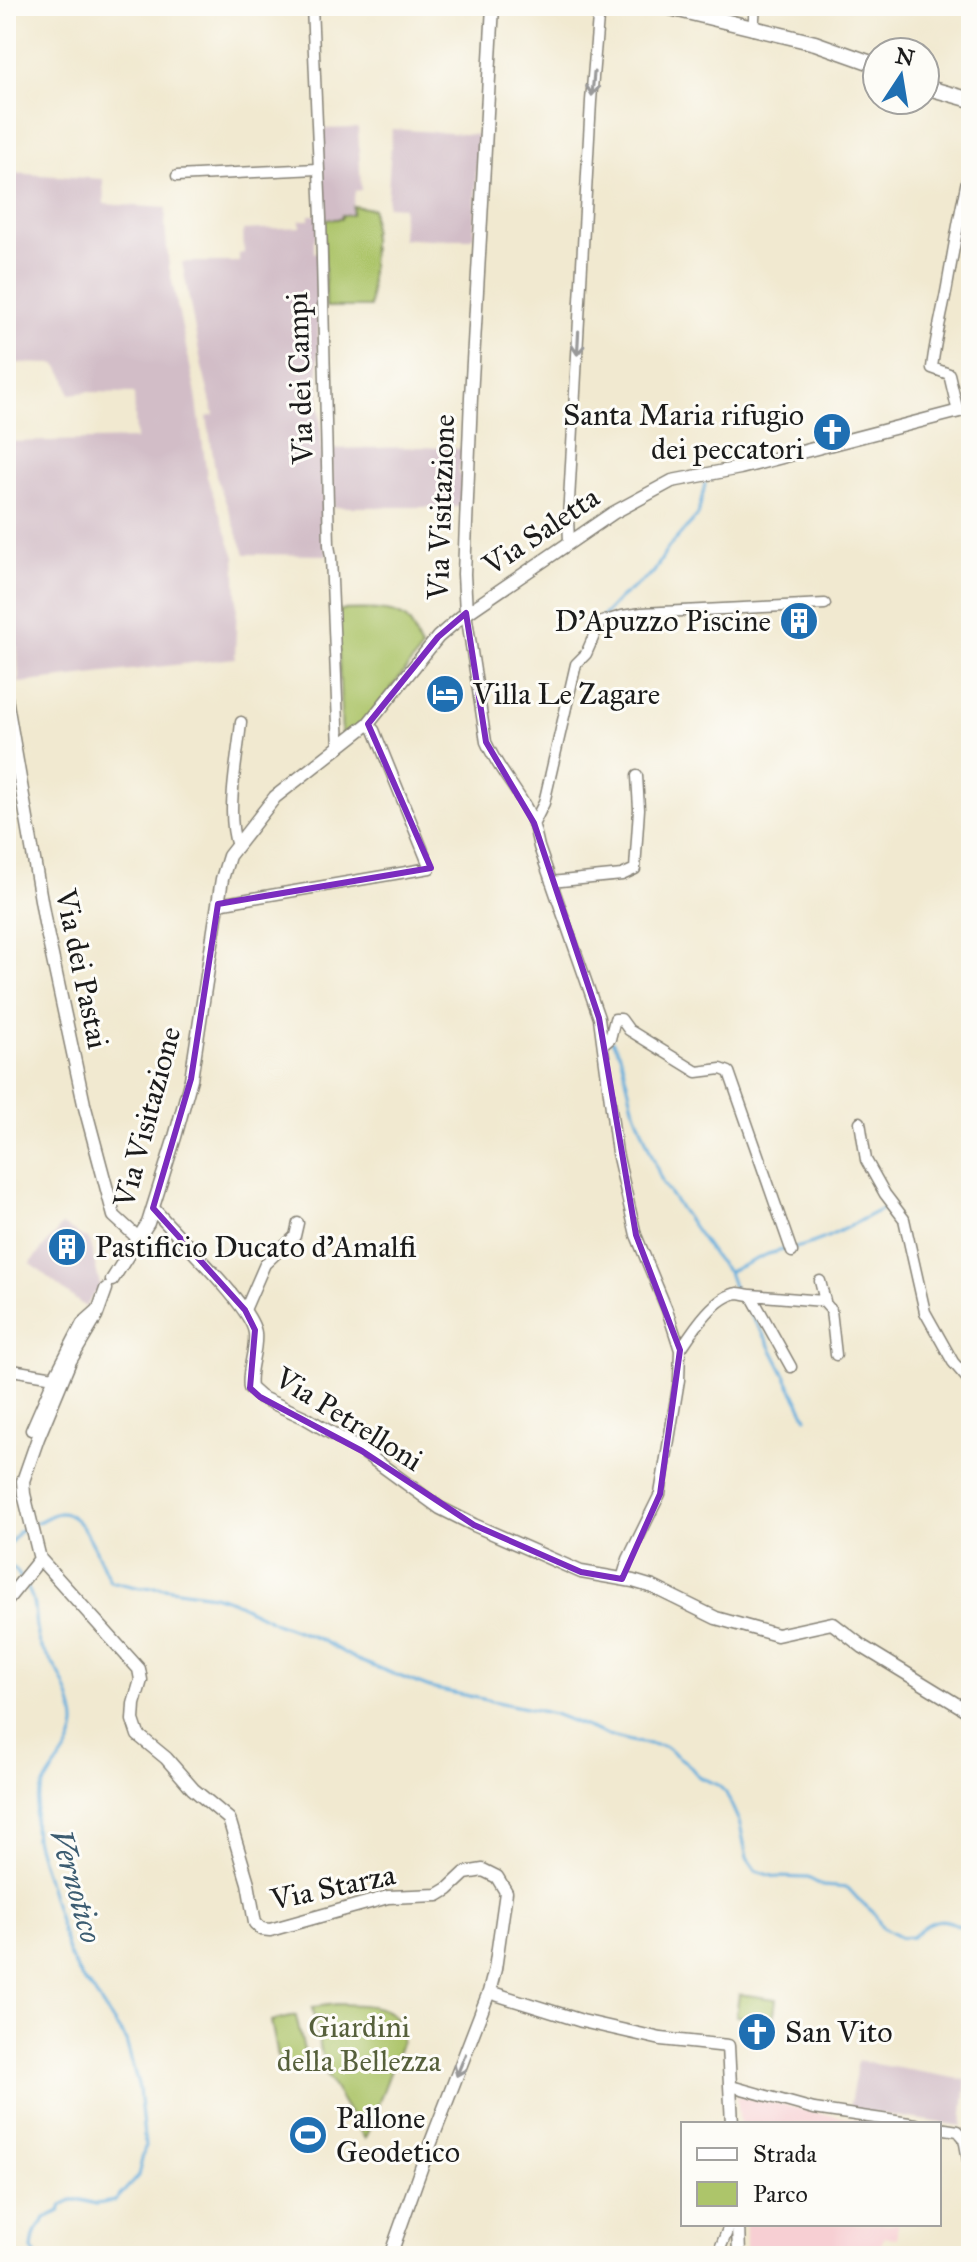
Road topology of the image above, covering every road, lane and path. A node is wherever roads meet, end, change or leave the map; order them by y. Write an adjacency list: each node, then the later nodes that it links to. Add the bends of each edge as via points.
1 (312, 6): 11 (street, Via dei Campi)
2 (493, 6): 17 (street, Via Visitazione, via 471,397)
3 (599, 6): 15 (street, one-way to 15)
4 (662, 6): 6 (main road)
5 (755, 6): 6 (street)
6 (753, 30): 7 (main road)
7 (861, 59)
8 (941, 92): 9 (main road)
9 (971, 100)
10 (971, 163): 14 (street, via 932,368 949,374)
11 (317, 169): 12 (street); 21 (street, Via dei Campi)
12 (177, 176)
13 (971, 408): 14 (street, Via Saletta)
14 (958, 412): 15 (street, Via Saletta, via 672,481)
15 (569, 542): 17 (street, Via Saletta)
16 (825, 604): 23 (street, via 642,613 602,622 576,664 544,803)
17 (466, 613): 20 (street, Via Visitazione, via 438,637); 23 (street, via 486,742)
18 (6, 698): 31 (street, Via dei Pastai, via 45,923 84,1104 114,1216)
19 (241, 722): 24 (street, via 232,808)
20 (368, 724): 21 (street, Via Visitazione); 26 (street, via 430,868)
21 (339, 748): 24 (street, Via Visitazione, via 275,797)
22 (637, 776): 25 (street, via 635,869)
23 (534, 823): 25 (street, via 539,847)
24 (237, 846): 26 (street, Via Visitazione, via 229,856)
25 (557, 882): 27 (street)
26 (218, 904): 29 (street, Via Visitazione, via 191,1079)
27 (608, 1039): 32 (street, via 615,1019 621,1019 629,1030 697,1072 729,1072); 38 (street, via 617,1153 636,1235)
28 (860, 1122): 43 (street, via 866,1160 904,1219 925,1312)
29 (153, 1208): 31 (street, Via Visitazione); 37 (street, Via Petrelloni)
30 (298, 1223): 37 (street, via 295,1236 265,1264)
31 (137, 1237): 36 (street, Via Visitazione)
32 (792, 1252)
33 (820, 1281): 35 (street)
34 (751, 1295): 35 (street); 38 (street, via 721,1300); 40 (street)
35 (823, 1301): 39 (street, via 831,1310)
36 (100, 1307): 42 (street, via 82,1323); 45 (street, Via Visitazione, via 70,1361 23,1481)
37 (245, 1310): 46 (street, Via Petrelloni, via 255,1330 250,1388 260,1397 362,1451 451,1514 581,1572)
38 (680, 1350): 46 (street, via 660,1494)
39 (836, 1355)
40 (791, 1367)
41 (6, 1369): 42 (street)
42 (54, 1377): 44 (street)
43 (971, 1383)
44 (31, 1430)
45 (40, 1559): 47 (street); 49 (street, Via Starza, via 139,1669 133,1720 138,1735 229,1819 258,1926 270,1930 388,1897 438,1895 465,1873 483,1870 497,1877 506,1892)
46 (622, 1579): 48 (street, via 653,1587 716,1618 777,1635 832,1623)
47 (6, 1601)
48 (971, 1713)
49 (494, 1974): 50 (street, Via Starza); 51 (street)
50 (489, 1992): 51 (street); 59 (street, Via Starza, one-way to 59)
51 (506, 1996): 52 (street, via 661,2039 728,2046)
52 (731, 2086): 53 (street); 54 (street, via 817,2109)
53 (732, 2122)
54 (903, 2122)
55 (941, 2128): 56 (street, via 958,2131 964,2138)
56 (971, 2176)
57 (729, 2226): 60 (street)
58 (738, 2226): 61 (street)
59 (390, 2256)
60 (717, 2256)
61 (739, 2256)

